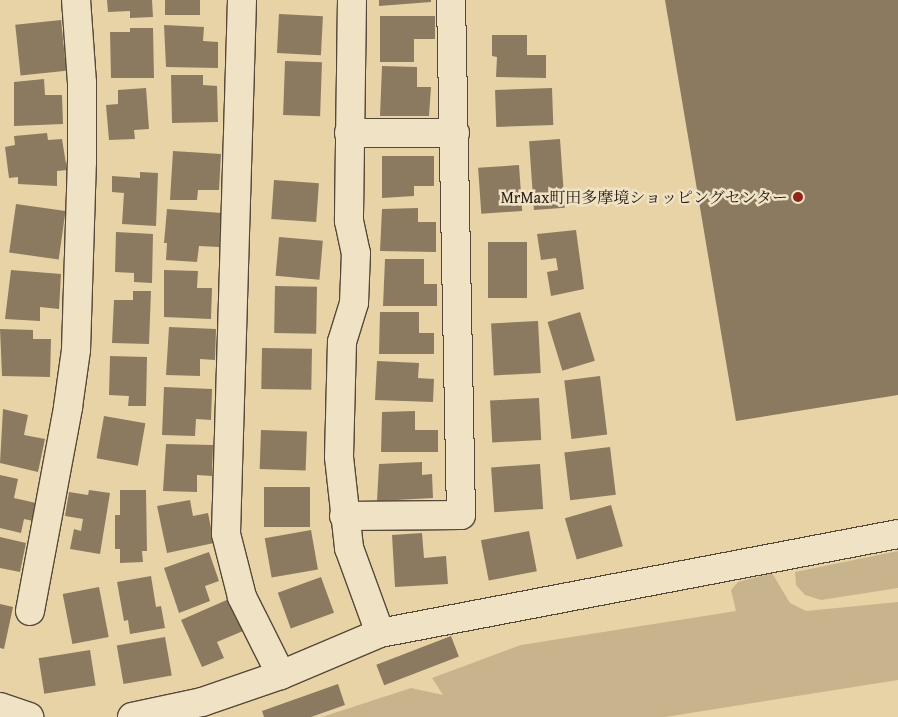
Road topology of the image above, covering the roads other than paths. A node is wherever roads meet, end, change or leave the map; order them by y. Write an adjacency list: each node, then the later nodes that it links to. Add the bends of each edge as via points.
1 (76, 0): 9 (street, via 82,83 82,198 76,350)
2 (242, 0): 11 (street, via 226,534 242,597)
3 (352, 0): 5 (street)
4 (451, 0): 6 (street)
5 (349, 133): 6 (street); 7 (street, via 349,222 356,253 354,303 342,342 339,457)
6 (455, 133): 7 (street, via 461,515)
7 (344, 516): 10 (street, via 349,548)
8 (898, 534): 10 (street)
9 (30, 611)
10 (380, 634): 11 (street)
11 (281, 675): 14 (street, via 202,702)
12 (0, 707): 13 (street)
13 (29, 717)
14 (132, 717)

